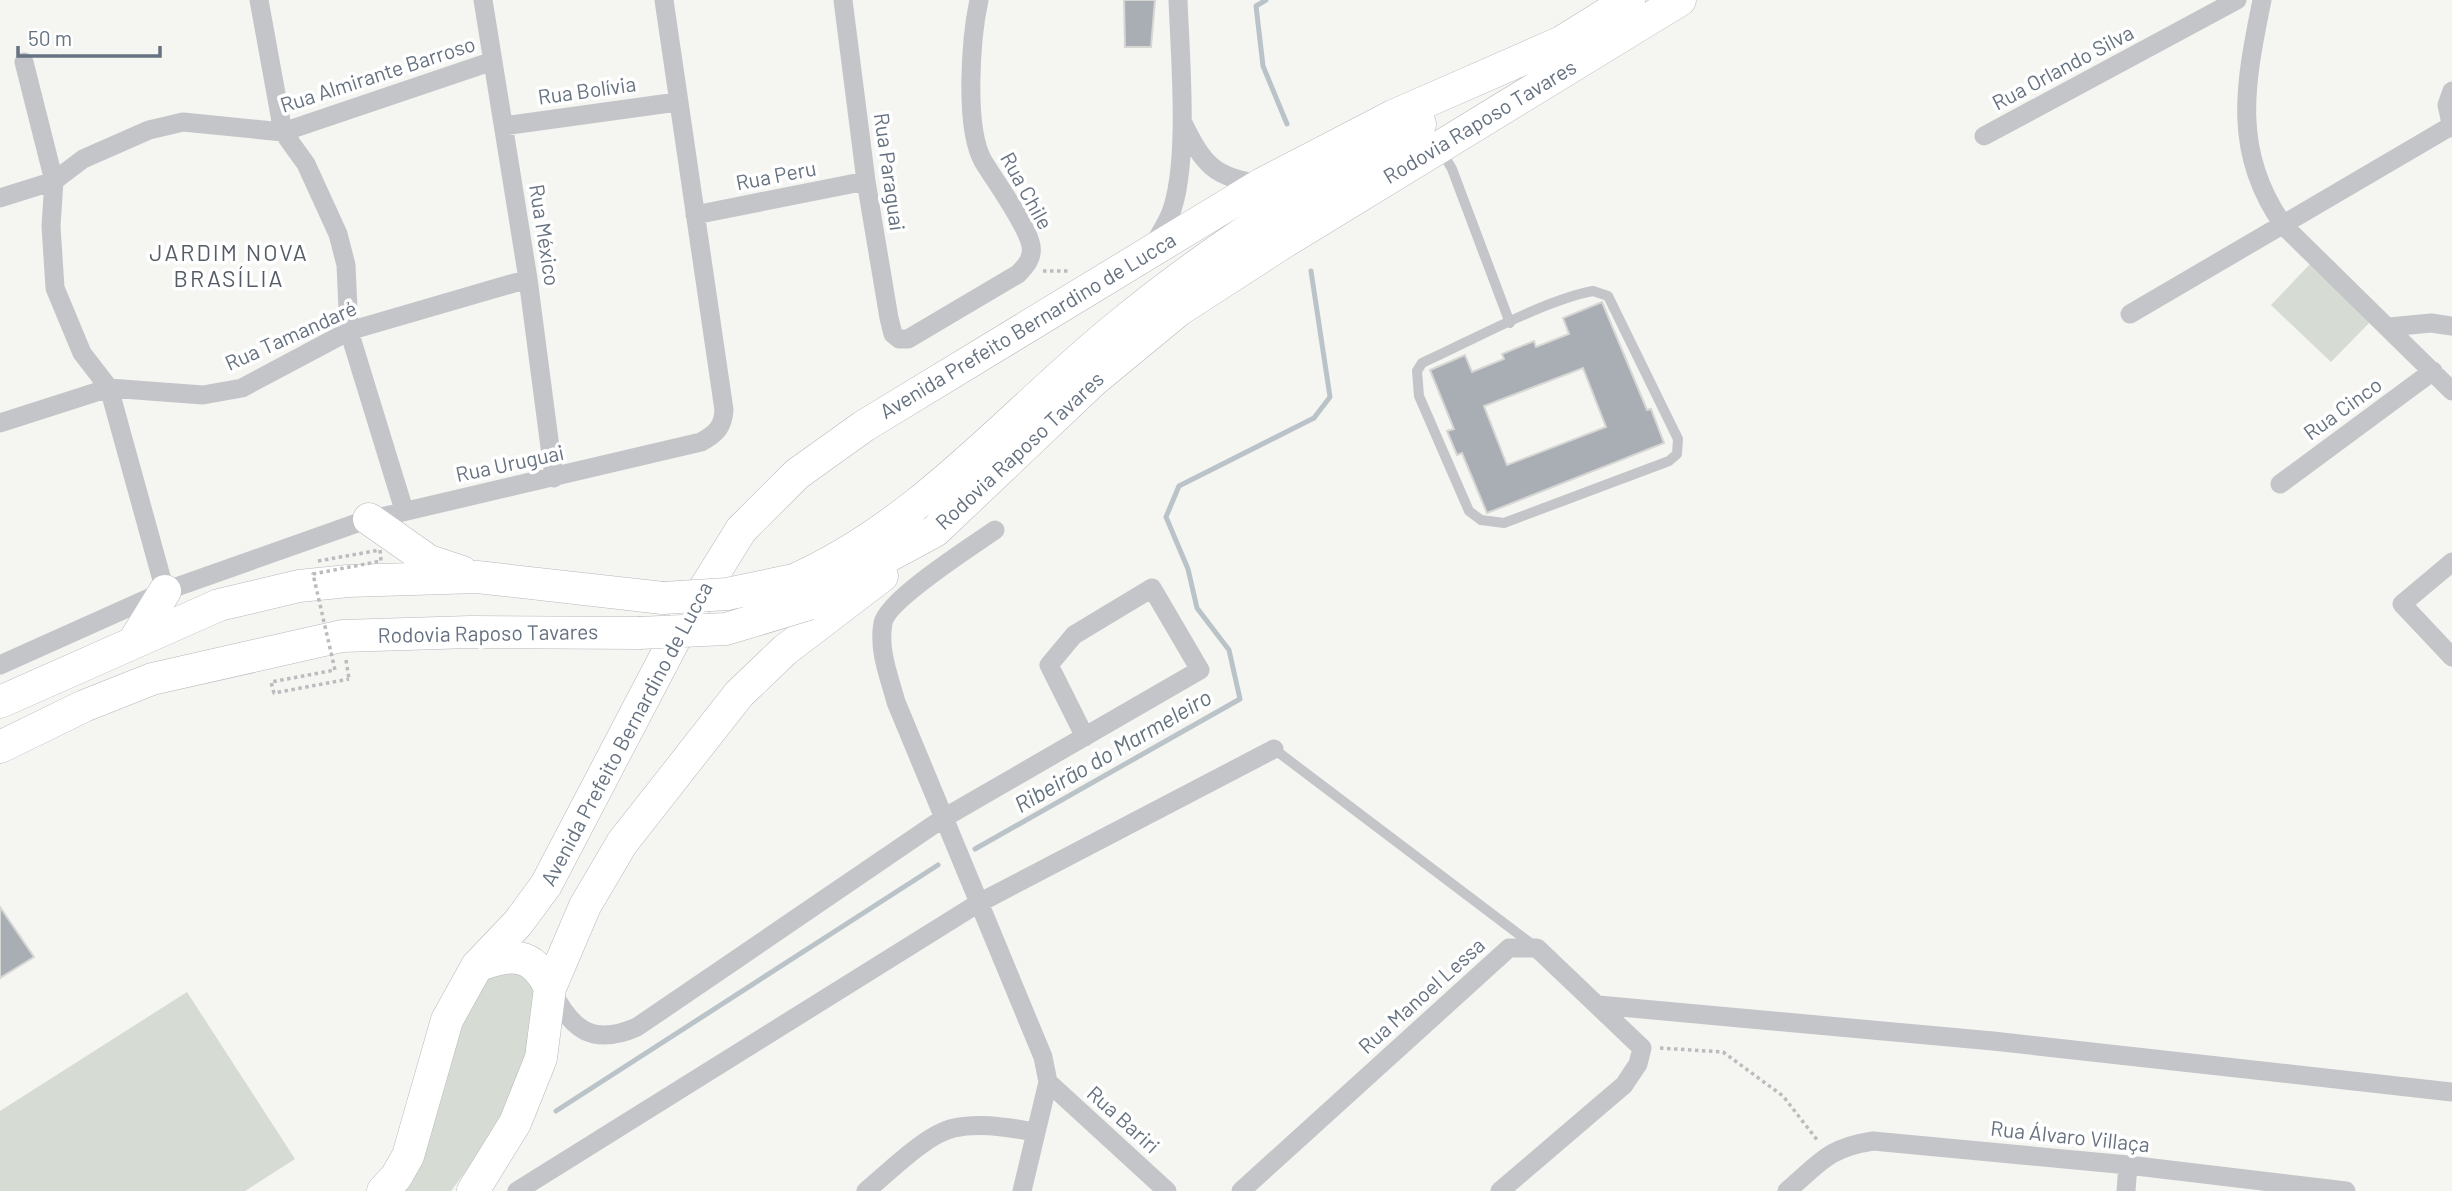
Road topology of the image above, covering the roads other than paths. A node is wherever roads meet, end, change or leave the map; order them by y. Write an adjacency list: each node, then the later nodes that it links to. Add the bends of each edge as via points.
1 (259, 0): 19 (street)
2 (483, 0): 12 (street, Rua México)
3 (664, 0): 15 (street, Rua Uruguai)
4 (843, 0): 23 (street, Rua Paraguai)
5 (979, 0): 35 (street, Rua Chile, via 971,35 975,134 981,157 1029,237 1030,257 1021,271)
6 (1178, 0): 16 (street)
7 (1629, 0): 11 (highway, Rodovia Raposo Tavares)
8 (1680, 0): 21 (highway, Rodovia Raposo Tavares)
9 (2237, 0): 20 (street, Rua Orlando Silva)
10 (2262, 0): 27 (street, via 2250,79 2247,141 2265,199)
11 (1564, 41): 24 (highway, Avenida Prefeito Bernardino de Lucca, via 1394,116); 49 (highway, Rodovia Raposo Tavares, via 1391,141 1240,237 1109,333 934,493 830,565)
12 (493, 61): 17 (street, Rua México); 19 (street, Rua Almirante Barroso)
13 (24, 62): 22 (street)
14 (2452, 91): 18 (street, via 2447,105)
15 (677, 102): 17 (street, Rua Bolívia); 26 (street, Rua Uruguai)
16 (1181, 120): 24 (street, via 1207,164 1233,180); 28 (street, via 1177,187 1170,213)
17 (504, 126): 29 (street, Rua México)
18 (2451, 127): 27 (street)
19 (283, 132): 22 (street, Rua Almirante Barroso, via 183,122 117,141); 34 (street, via 306,164 338,234)
20 (1984, 136)
21 (1440, 147): 31 (lane); 45 (highway, Rodovia Raposo Tavares, via 1179,310 1093,381)
22 (54, 181): 25 (street, Rua Almirante Barroso); 37 (street, via 55,288 82,353)
23 (866, 181): 26 (street, Rua Peru); 35 (street, Rua Paraguai, via 893,334)
24 (1262, 184): 28 (highway, Avenida Prefeito Bernardino de Lucca)
25 (0, 198)
26 (695, 215): 40 (street, Rua Uruguai, via 724,410 720,428 701,442)
27 (2284, 226): 30 (street); 33 (street)
28 (1150, 252): 60 (highway, Avenida Prefeito Bernardino de Lucca, via 864,426 764,504 741,530 682,625 546,885)
29 (528, 279): 34 (street, Rua Tamandaré); 40 (street, Rua México)
30 (2130, 314)
31 (1510, 323): 31 (lane, via 1580,294 1608,296 1678,439 1677,454 1669,461 1504,523 1481,520 1469,511 1419,396 1417,371 1422,363)
32 (2452, 326): 33 (street)
33 (2389, 327): 36 (street)
34 (349, 331): 37 (street, Rua Tamandaré, via 242,388 203,395); 42 (street)
35 (908, 339)
36 (2433, 371): 38 (street); 41 (street, Rua Cinco)
37 (109, 388): 39 (street); 48 (street)
38 (2452, 391)
39 (0, 422)
40 (554, 478): 42 (street, Rua Uruguai)
41 (2280, 484)
42 (404, 510): 43 (street, Rua Uruguai)
43 (369, 519): 47 (highway, via 429,561); 48 (street, Rua Uruguai)
44 (995, 530): 57 (street, via 897,600 883,619 881,648 896,702)
45 (936, 531): 49 (highway, Rodovia Raposo Tavares, via 833,586); 61 (highway, via 785,650 738,695 622,843 585,906)
46 (2452, 562): 51 (street, via 2402,604)
47 (477, 577): 49 (highway, Rodovia Raposo Tavares, bridge, via 663,598); 50 (highway, Rodovia Raposo Tavares, via 299,586 219,605)
48 (165, 591): 50 (highway); 52 (street, Rua Uruguai)
49 (802, 592): 55 (highway, Rodovia Raposo Tavares, bridge, via 726,629 342,636 152,679)
50 (133, 643): 53 (highway, Rodovia Raposo Tavares)
51 (2452, 657)
52 (0, 664)
53 (0, 702)
54 (1085, 737): 54 (street, via 1200,670 1152,588 1074,635 1049,665); 57 (street)
55 (0, 747)
56 (1274, 749): 58 (street); 59 (lane)
57 (942, 820): 58 (street); 61 (street, via 637,1027 615,1036 583,1030 562,1010)
58 (977, 904): 63 (street, via 1032,1028); 70 (street)
59 (1537, 948): 62 (street); 74 (street, Rua Manoel Lessa, via 1509,948)
60 (477, 966): 61 (highway, via 509,956 522,958 537,965); 68 (highway, Avenida Prefeito Bernardino de Lucca, via 447,1020 408,1156)
61 (550, 988): 69 (highway, via 541,1058 515,1123)
62 (1598, 1004): 64 (street); 75 (street, via 1643,1048 1638,1064 1624,1085)
63 (1048, 1082): 65 (street); 73 (street, Rua Bariri)
64 (2452, 1091)
65 (1036, 1132): 71 (street, via 982,1125 952,1128 928,1141); 72 (street)
66 (2129, 1165): 67 (street, Rua Álvaro Villaça, via 1873,1141 1826,1154); 76 (street); 77 (street, Rua Álvaro Villaça)
67 (1801, 1187)
68 (383, 1191)
69 (473, 1191)
70 (517, 1191)
71 (866, 1191)
72 (1022, 1191)
73 (1167, 1191)
74 (1241, 1191)
75 (1500, 1191)
76 (2126, 1191)
77 (2346, 1191)

